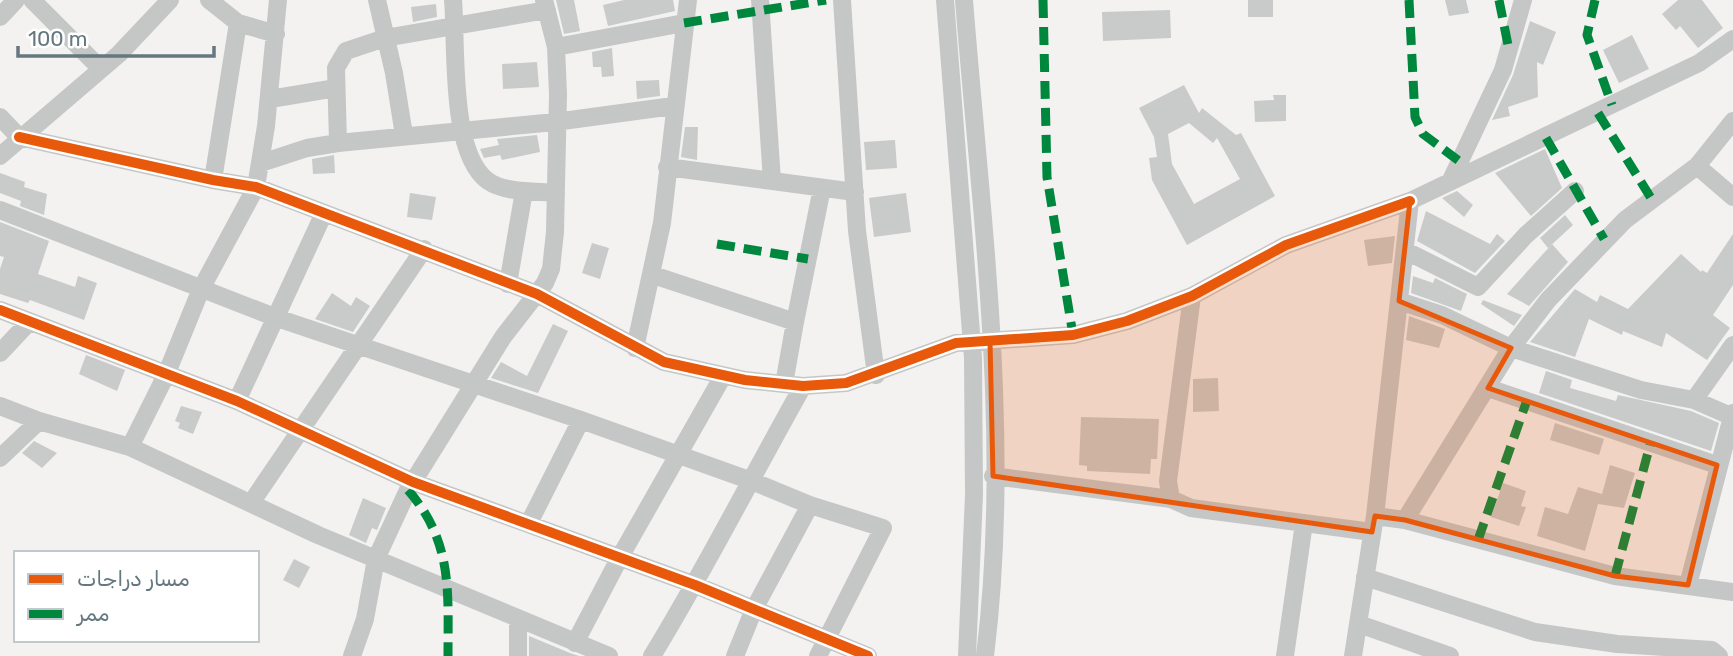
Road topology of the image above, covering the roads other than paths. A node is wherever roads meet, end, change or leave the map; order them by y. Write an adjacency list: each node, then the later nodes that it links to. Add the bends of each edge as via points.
1 (16, 0): 15 (street)
2 (32, 0): 23 (street)
3 (170, 0): 23 (street)
4 (209, 0): 16 (street)
5 (278, 0): 19 (street)
6 (377, 0): 20 (street)
7 (453, 0): 18 (street)
8 (688, 0): 17 (street)
9 (760, 0): 40 (street)
10 (842, 0): 45 (street)
11 (944, 0): 64 (street)
12 (964, 0): 63 (street)
13 (1523, 0): 39 (street, via 1503,70)
14 (546, 5): 18 (street); 22 (street)
15 (0, 18)
16 (238, 23): 19 (street); 38 (street)
17 (684, 23): 22 (street); 26 (street)
18 (455, 25): 20 (street); 30 (street)
19 (276, 34): 25 (street)
20 (385, 38): 24 (street, via 346,51 336,68); 31 (street)
21 (1733, 39): 39 (street, via 1699,63)
22 (556, 47): 29 (street)
23 (101, 69): 32 (street)
24 (335, 88): 25 (street); 33 (street)
25 (270, 99): 35 (street)
26 (673, 106): 29 (street); 37 (street)
27 (0, 117): 32 (street)
28 (1733, 121): 36 (street)
29 (555, 122): 30 (street); 46 (street)
30 (463, 131): 31 (street); 43 (street, via 471,159 486,180)
31 (404, 135): 33 (street)
32 (19, 137): 34 (street); 38 (street)
33 (338, 143): 35 (street)
34 (0, 156)
35 (261, 163): 41 (street)
36 (1697, 166): 47 (street); 68 (street, via 1604,239)
37 (667, 167): 40 (street); 53 (street)
38 (212, 180): 41 (street)
39 (1451, 180): 48 (street)
40 (772, 181): 42 (street)
41 (256, 187): 50 (street); 55 (street)
42 (822, 188): 45 (street); 62 (street)
43 (524, 191): 46 (street); 54 (street)
44 (1575, 191): 52 (street, via 1545,216 1478,288)
45 (855, 192): 70 (street)
46 (556, 193): 56 (street, via 551,270)
47 (1733, 197)
48 (1410, 201): 52 (street); 57 (street, via 1286,245)
49 (0, 210): 55 (street)
50 (324, 214): 51 (street); 60 (street)
51 (424, 249): 54 (street); 65 (street)
52 (1406, 251): 58 (street)
53 (653, 275): 62 (street); 67 (street)
54 (508, 284): 56 (street)
55 (201, 289): 60 (street); 71 (street)
56 (537, 294): 67 (street); 74 (street)
57 (1192, 296): 63 (street, via 1127,321 1073,335); 91 (street, via 1168,481)
58 (1399, 301): 68 (street, via 1442,315); 97 (street)
59 (0, 310): 61 (street)
60 (277, 318): 65 (street); 78 (street)
61 (29, 322): 69 (street); 71 (street)
62 (794, 322): 73 (street)
63 (990, 341): 64 (street); 88 (street)
64 (971, 342): 70 (street, via 932,350); 116 (street, via 974,495)
65 (357, 344): 74 (street); 83 (street)
66 (1733, 345): 77 (street)
67 (635, 348): 72 (street, via 664,362)
68 (1511, 348): 76 (street); 77 (street, via 1641,390)
69 (0, 353)
70 (876, 374): 75 (street, via 846,383)
71 (166, 375): 78 (street); 84 (street)
72 (723, 376): 73 (street); 85 (street)
73 (784, 384): 75 (street)
74 (473, 386): 81 (street); 90 (street)
75 (803, 386): 89 (street)
76 (1488, 388): 87 (street); 94 (street)
77 (1694, 400): 80 (street)
78 (237, 401): 83 (street)
79 (0, 406): 82 (street)
80 (1732, 415): 87 (street)
81 (581, 420): 85 (street); 95 (street)
82 (39, 421): 84 (street); 86 (street)
83 (300, 428): 90 (street); 92 (street)
84 (130, 447): 92 (street)
85 (680, 455): 89 (street); 98 (street)
86 (0, 458)
87 (1717, 465): 102 (street)
88 (993, 476): 91 (street); 117 (street)
89 (749, 480): 93 (street); 101 (street)
90 (413, 482): 95 (street); 99 (street)
91 (1171, 499): 96 (street, via 1191,508)
92 (251, 503): 99 (street)
93 (810, 505): 104 (street); 107 (street, via 883,528)
94 (1405, 520): 97 (street); 102 (street, via 1615,576)
95 (529, 523): 98 (street)
96 (1304, 523): 97 (street); 118 (street)
97 (1373, 524): 100 (street)
98 (620, 557): 101 (street); 108 (street)
99 (376, 559): 105 (street); 109 (street, via 365,619)
100 (1365, 577): 106 (street); 121 (street, via 1535,632 1617,644 1712,650)
101 (695, 585): 104 (street); 112 (street)
102 (1688, 585): 103 (street)
103 (1733, 592)
104 (754, 609): 107 (street); 113 (street)
105 (518, 621): 108 (street); 110 (street)
106 (1359, 624): 119 (street); 120 (street)
107 (825, 639): 114 (street); 115 (street)
108 (581, 649): 111 (street)
109 (352, 656)
110 (518, 656)
111 (609, 656)
112 (653, 656)
113 (734, 656)
114 (818, 656)
115 (868, 656)
116 (967, 656)
117 (985, 656)
118 (1285, 656)
119 (1353, 656)
120 (1450, 656)
121 (1719, 656)

